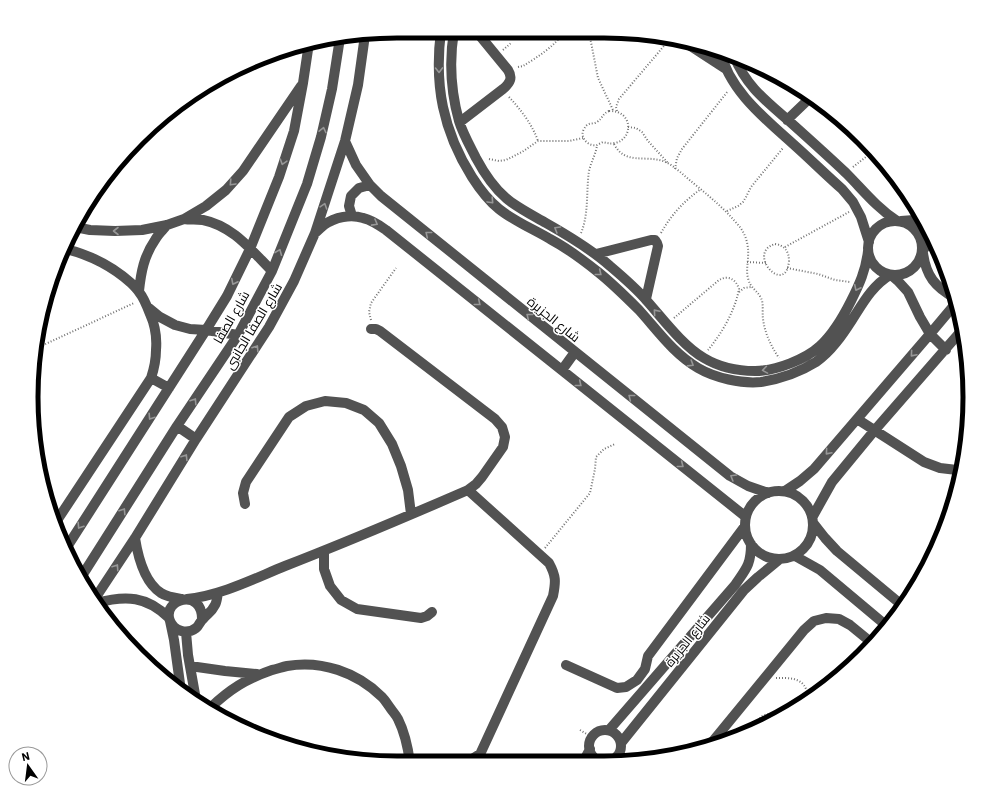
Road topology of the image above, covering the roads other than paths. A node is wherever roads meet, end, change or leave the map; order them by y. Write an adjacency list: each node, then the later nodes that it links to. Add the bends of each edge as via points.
1 (440, 38): 17 (street, one-way to 17, via 438,70 441,99 448,127)
2 (453, 38): 14 (street, via 451,70 454,100)
3 (482, 38): 14 (street, via 508,70 511,80)
4 (364, 40): 15 (street, شارع الصفا الجانبى, via 358,85)
5 (339, 43): 34 (street, شارع الصفا, one-way to 5, via 307,184 332,89)
6 (308, 49): 11 (street, شارع الصفا)
7 (697, 50): 10 (street)
8 (723, 58): 10 (street)
9 (737, 64): 13 (street, via 744,77 764,100)
10 (726, 69): 29 (street, via 734,84 755,109 853,202 861,217)
11 (303, 83): 21 (street, one-way to 21, via 243,171 226,190); 30 (street, شارع الصفا, one-way to 30, via 294,131 279,177)
12 (807, 101): 13 (street)
13 (787, 120): 23 (street, via 846,173 882,210)
14 (460, 122): 16 (street)
15 (345, 141): 18 (street, شارع الجزيرة, via 356,165); 27 (street, شارع الصفا الجانبى, one-way to 15)
16 (481, 167): 17 (street); 19 (street, via 492,184 507,199)
17 (473, 178): 25 (street, one-way to 25, via 499,209)
18 (370, 185): 20 (street, via 359,188 351,196 349,206); 46 (street, شارع الجزيرة, one-way to 18)
19 (532, 215): 25 (street); 33 (street, one-way to 19)
20 (352, 216): 27 (street, via 338,218 325,224); 47 (street, one-way to 47, via 374,222 386,230)
21 (184, 219): 24 (street); 30 (street, via 203,220 221,226 237,236)
22 (916, 219): 23 (street)
23 (899, 221): 29 (street, via 890,221 876,228); 32 (street, via 910,225 917,232 922,241)
24 (167, 225): 26 (street, one-way to 26, via 142,230 116,231); 37 (street, via 146,255 141,273)
25 (525, 226): 35 (street, one-way to 35, via 575,254 598,271 685,360 706,372 737,381 761,382 785,376 818,361 843,334 873,289)
26 (80, 228)
27 (315, 233): 53 (street, شارع الصفا الجانبى, one-way to 27, via 269,327 294,281)
28 (929, 244): 32 (street)
29 (868, 246): 35 (street, via 870,259 875,267); 38 (street, one-way to 38, via 867,261 861,280 831,333 810,354 775,368 756,371 735,369 702,357 666,324)
30 (250, 249): 34 (street); 41 (street, شارع الصفا, one-way to 41, via 227,296)
31 (70, 250): 37 (street, via 102,262 122,275)
32 (923, 251): 35 (street, via 911,271 898,276); 36 (street, via 924,264 929,276 936,286)
33 (596, 254): 38 (street); 38 (street, via 655,240 658,246)
34 (272, 271): 43 (street, شارع الصفا)
35 (890, 275): 42 (street, via 908,292)
36 (948, 294)
37 (143, 299): 41 (street, via 160,318 174,325); 48 (street, via 156,335 157,349)
38 (646, 299)
39 (952, 307): 42 (street)
40 (373, 329): 55 (street, via 489,414 502,427 505,437 503,447 482,477)
41 (206, 330): 43 (street); 49 (street, شارع الصفا)
42 (930, 334): 45 (street); 50 (street, one-way to 50)
43 (238, 335): 51 (street, شارع الصفا, one-way to 43)
44 (958, 336): 45 (street)
45 (946, 350): 52 (street)
46 (575, 352): 47 (street); 57 (street, شارع الجزيرة, one-way to 46, via 730,476)
47 (562, 370): 62 (street, one-way to 62)
48 (151, 378): 49 (street); 60 (street)
49 (170, 388): 64 (street, شارع الصفا, one-way to 64)
50 (857, 419): 52 (street); 56 (street, one-way to 56, via 814,469)
51 (177, 426): 53 (street); 69 (street, شارع الصفا, one-way to 51)
52 (874, 431): 54 (street, via 924,462); 61 (street, via 832,482)
53 (196, 439): 63 (street, شارع الصفا الجانبى, one-way to 53)
54 (955, 470)
55 (468, 490): 59 (street); 94 (street, via 549,563 556,585)
56 (785, 492): 57 (street); 61 (street, via 794,494 809,507)
57 (768, 493): 62 (street, via 758,498 751,506)
58 (245, 504): 59 (street, via 243,493 246,482 289,417 306,406 325,401 346,403 364,410 379,423 392,444 401,466)
59 (411, 514): 66 (street)
60 (59, 517)
61 (813, 520): 67 (street, via 813,534 809,542); 76 (street, via 824,538 837,551)
62 (746, 521): 65 (street, via 747,536); 83 (street, via 648,656 645,669 637,680 626,687 617,688)
63 (135, 538): 70 (street, via 144,572); 72 (street, شارع الصفا الجانبى, one-way to 63)
64 (69, 543)
65 (751, 544): 68 (street, via 759,553 769,558); 89 (street, شارع الجزيرة, via 748,566 735,584)
66 (324, 551): 71 (street); 77 (street, via 324,569 330,586 341,600 357,609 421,618)
67 (795, 556): 68 (street); 80 (street, via 820,570)
68 (780, 559): 91 (street, شارع الجزيرة, via 744,590)
69 (84, 573)
70 (154, 587): 73 (street, via 161,594 171,598); 75 (street)
71 (218, 593): 73 (street); 79 (street, via 216,604)
72 (98, 594)
73 (185, 599): 78 (street, via 172,606 169,612); 79 (street, via 194,601 199,606)
74 (102, 601): 75 (street, via 126,598)
75 (144, 601): 78 (street, via 159,609)
76 (898, 602)
77 (432, 612)
78 (170, 620): 81 (street, via 174,627); 86 (street)
79 (202, 620): 81 (street, via 192,631)
80 (883, 623)
81 (186, 632): 84 (street)
82 (868, 640): 90 (street, via 839,619 826,618 814,621)
83 (566, 665)
84 (190, 666): 85 (street, via 225,672); 87 (street)
85 (261, 674): 88 (street, via 233,688); 93 (street, via 286,666 313,664 338,669 362,680 382,697 398,718 408,743)
86 (180, 683)
87 (195, 693)
88 (213, 705)
89 (608, 730): 91 (street, via 617,735); 92 (street, via 595,733 589,745)
90 (715, 738)
91 (621, 743): 97 (street, via 621,748)
92 (590, 749): 95 (street); 96 (street)
93 (409, 756)
94 (479, 756)
95 (586, 756)
96 (593, 756)
97 (615, 756)

